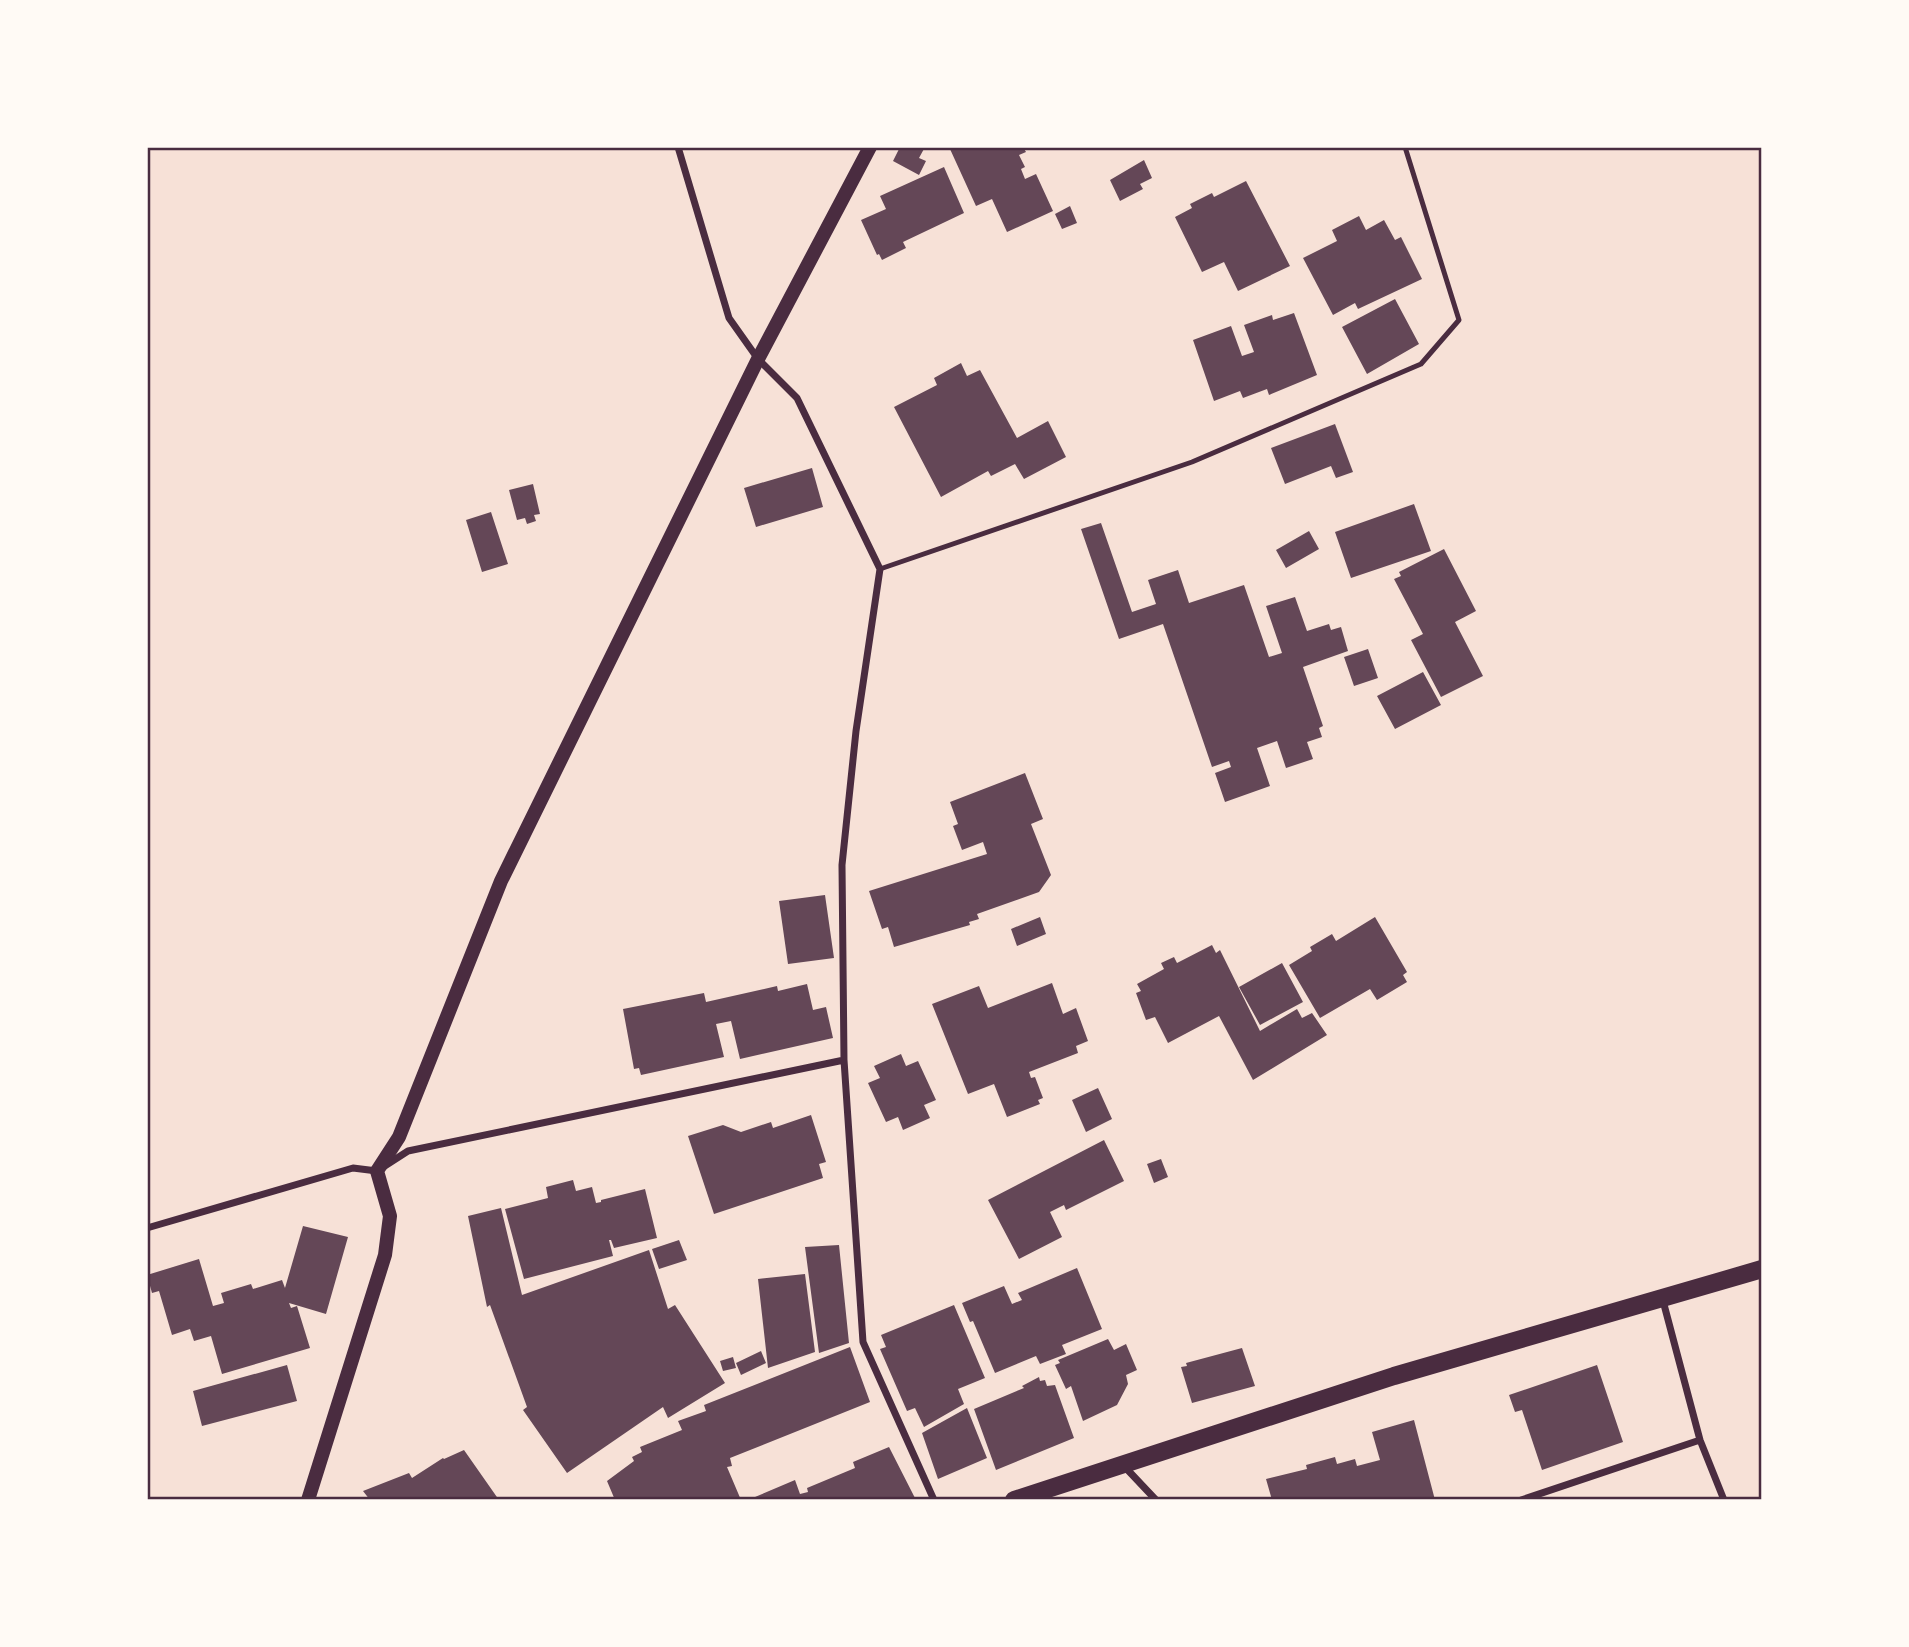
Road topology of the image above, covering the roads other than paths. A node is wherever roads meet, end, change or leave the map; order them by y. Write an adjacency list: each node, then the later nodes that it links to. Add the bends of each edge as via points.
1 (678, 147): 4 (street, via 729,318)
2 (870, 147): 4 (main road)
3 (1405, 147): 5 (lane, via 1459,320 1420,364 1192,462)
4 (758, 359): 5 (street, via 797,398); 7 (main road, via 501,881 399,1137)
5 (880, 569): 6 (street, via 842,865)
6 (844, 1060): 7 (street, via 408,1151); 14 (street, via 863,1342)
7 (377, 1171): 8 (street, via 353,1168); 13 (main road, via 390,1216 385,1255)
8 (147, 1228)
9 (1762, 1269): 10 (main road)
10 (1662, 1296): 11 (street); 12 (main road)
11 (1700, 1440): 17 (street); 18 (street)
12 (1122, 1464): 15 (main road); 16 (street)
13 (308, 1500)
14 (934, 1500)
15 (1014, 1500)
16 (1156, 1500)
17 (1521, 1500)
18 (1724, 1500)

